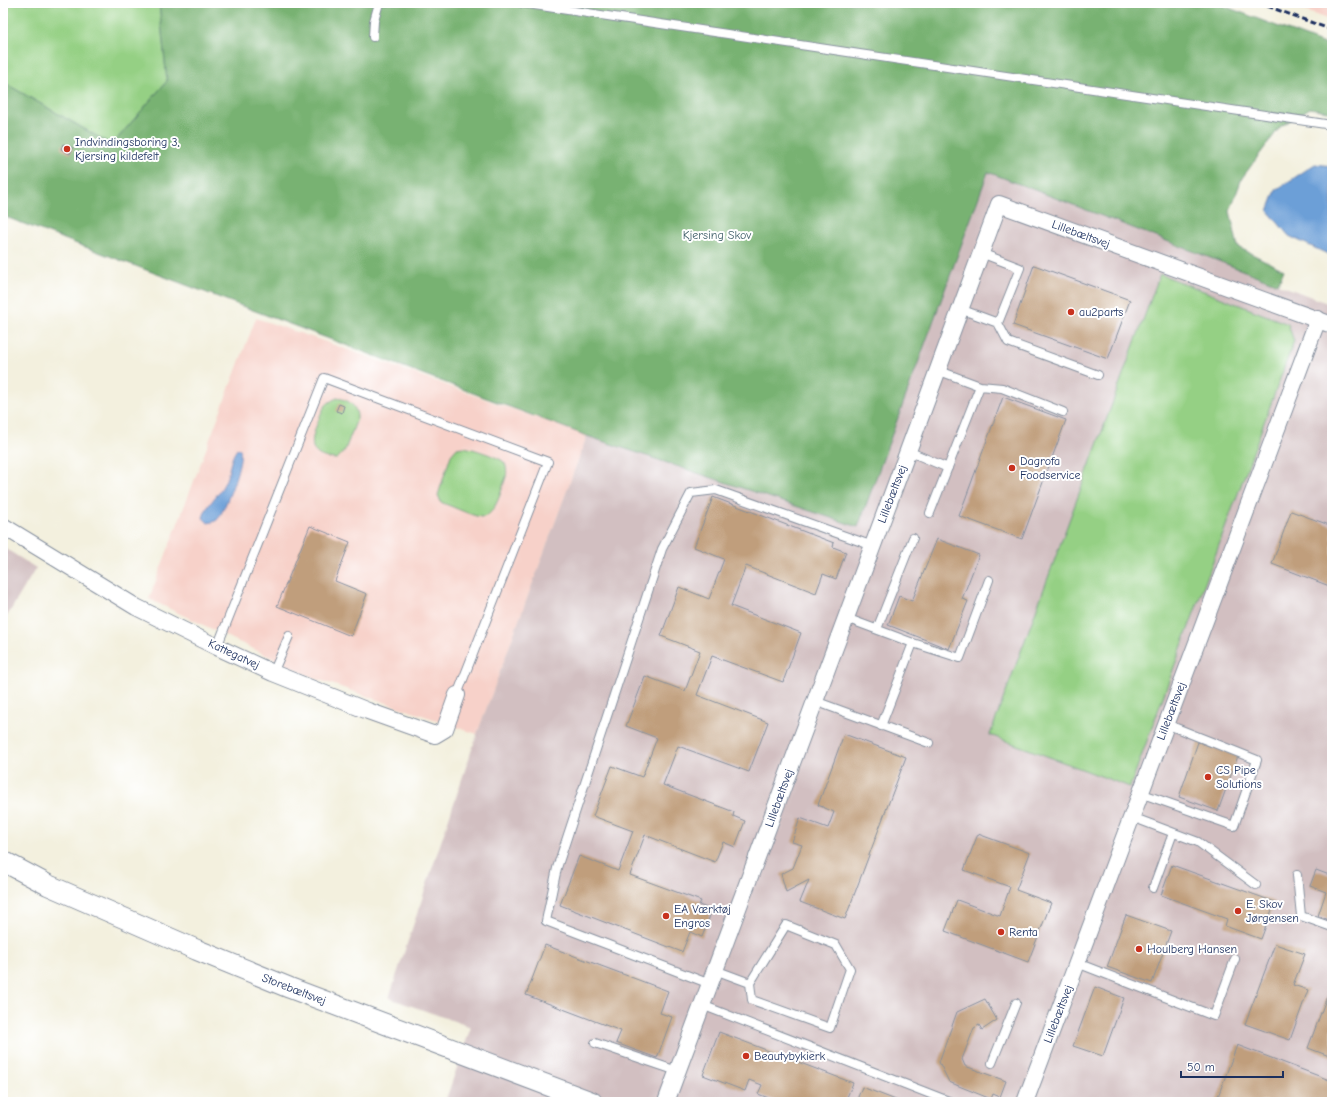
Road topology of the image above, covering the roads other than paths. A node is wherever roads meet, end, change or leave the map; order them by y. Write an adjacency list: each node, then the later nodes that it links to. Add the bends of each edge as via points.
1 (379, 3): 3 (lane)
2 (521, 3): 4 (lane)
3 (373, 37)
4 (1332, 125)
5 (981, 253): 6 (street, Lillebæltsvej); 7 (street, Lillebæltsvej, via 999,204); 8 (lane, via 1020,268)
6 (960, 308): 8 (lane); 9 (street, Lillebæltsvej)
7 (1325, 322): 28 (street, Lillebæltsvej)
8 (998, 323): 10 (lane, via 1008,342)
9 (937, 370): 11 (lane); 13 (street, Lillebæltsvej)
10 (1098, 375)
11 (980, 386): 12 (lane, via 1002,388); 14 (lane)
12 (1063, 412)
13 (908, 452): 14 (lane); 18 (street, Lillebæltsvej)
14 (948, 468): 15 (lane)
15 (930, 512)
16 (3, 526): 24 (street, Kattegatvej, via 136,607)
17 (913, 538): 21 (lane)
18 (873, 546): 20 (street, Lillebæltsvej); 41 (lane, via 716,490 691,493 662,549 557,868 546,921)
19 (989, 580): 23 (lane, via 960,658)
20 (846, 618): 21 (lane); 27 (street, Lillebæltsvej)
21 (876, 630): 23 (lane)
22 (289, 636): 25 (lane)
23 (912, 643): 29 (lane)
24 (217, 647): 25 (street, Kattegatvej); 26 (lane, via 324,378 548,462)
25 (273, 673): 26 (street, Kattegatvej, via 435,735 445,729)
26 (457, 695)
27 (815, 702): 29 (lane); 41 (street, Lillebæltsvej)
28 (1166, 724): 31 (street, Lillebæltsvej); 31 (lane, via 1257,760 1234,826)
29 (881, 726): 30 (lane)
30 (929, 743)
31 (1140, 793): 32 (street, Lillebæltsvej)
32 (1132, 817): 33 (lane); 40 (street, Lillebæltsvej)
33 (1173, 833): 36 (lane, via 1198,842); 37 (lane)
34 (3, 861): 48 (street, Storebæltsvej, via 55,888 197,950 290,988)
35 (1298, 876): 38 (lane, via 1301,916)
36 (1256, 885)
37 (1153, 888)
38 (1332, 927)
39 (1235, 959): 40 (lane, via 1214,1016)
40 (1077, 963): 51 (street, Lillebæltsvej)
41 (712, 977): 42 (lane); 44 (street, Lillebæltsvej)
42 (750, 983): 42 (lane, via 752,1000 830,1028 850,969 836,945 786,925)
43 (1016, 1003): 46 (lane)
44 (702, 1005): 47 (street, Lillebæltsvej); 50 (lane)
45 (595, 1043): 47 (lane)
46 (992, 1063)
47 (677, 1071): 49 (street, Lillebæltsvej)
48 (592, 1102)
49 (666, 1102)
50 (951, 1102)
51 (1025, 1102)

